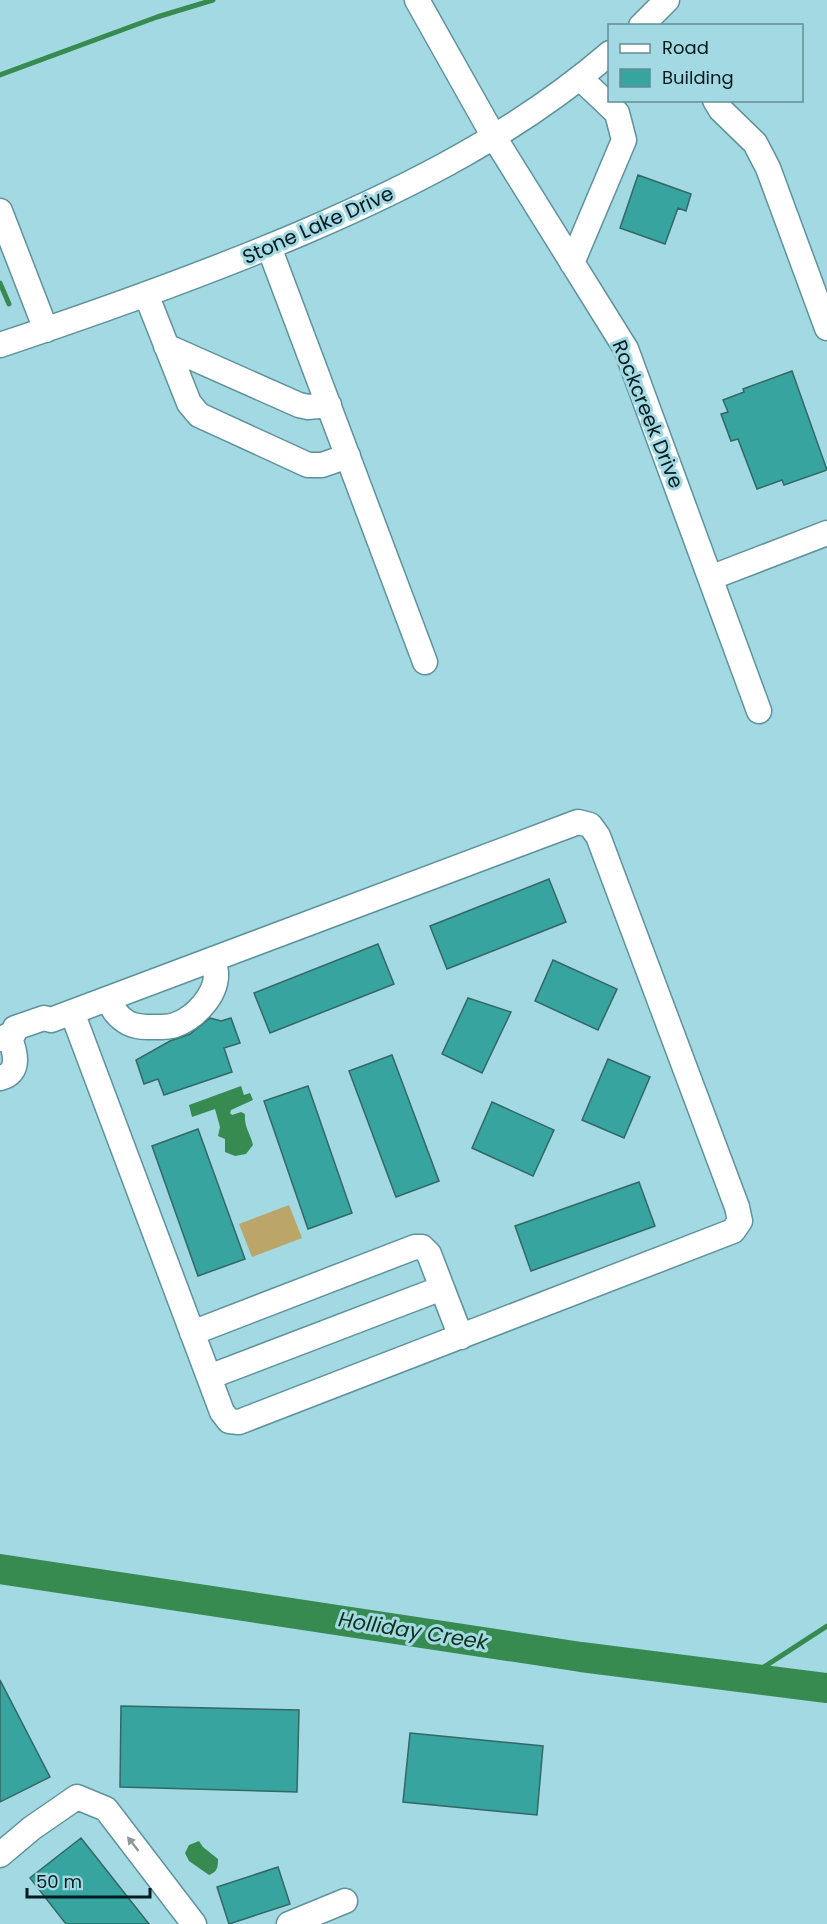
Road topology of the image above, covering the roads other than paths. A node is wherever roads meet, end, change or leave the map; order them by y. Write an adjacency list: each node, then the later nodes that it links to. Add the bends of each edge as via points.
1 (417, 0): 7 (street, Rockcreek Drive)
2 (667, 0): 3 (street)
3 (643, 24)
4 (608, 54): 5 (street, Stone Lake Drive)
5 (580, 78): 7 (street, Stone Lake Drive); 10 (street, via 617,113 624,140)
6 (716, 102): 12 (street, via 755,143 768,168)
7 (494, 137): 9 (street, Stone Lake Drive, via 363,207); 10 (street, Rockcreek Drive)
8 (0, 211): 13 (street)
9 (269, 247): 11 (street, Stone Lake Drive); 16 (street)
10 (572, 262): 19 (street, Rockcreek Drive, via 626,349)
11 (146, 294): 13 (street, Stone Lake Drive); 15 (street)
12 (827, 328)
13 (46, 330): 14 (street, Stone Lake Drive)
14 (0, 344)
15 (166, 346): 16 (street, via 299,405); 17 (street, via 189,404 199,416 308,465 322,465)
16 (329, 405): 17 (street)
17 (348, 456): 20 (street)
18 (827, 533): 19 (street)
19 (710, 578): 21 (street, Rockcreek Drive)
20 (425, 662)
21 (759, 711)
22 (213, 959): 23 (street); 23 (street, via 215,986 199,1010 175,1025 141,1027 126,1022); 29 (street, via 578,822 590,825 598,836 740,1221 733,1231)
23 (108, 999): 24 (street)
24 (62, 1016): 25 (street, via 15,1028); 28 (street)
25 (8, 1036): 26 (street, via 16,1061 12,1072)
26 (0, 1078)
27 (442, 1287): 28 (street, via 429,1254 422,1247 415,1247); 29 (street); 30 (street)
28 (192, 1333): 30 (street)
29 (461, 1337): 30 (street, via 239,1422 229,1421 222,1412)
30 (209, 1377)
31 (0, 1855): 33 (street, one-way to 31, via 106,1809 78,1797)
32 (345, 1901): 34 (street)
33 (194, 1924)
34 (289, 1924)

